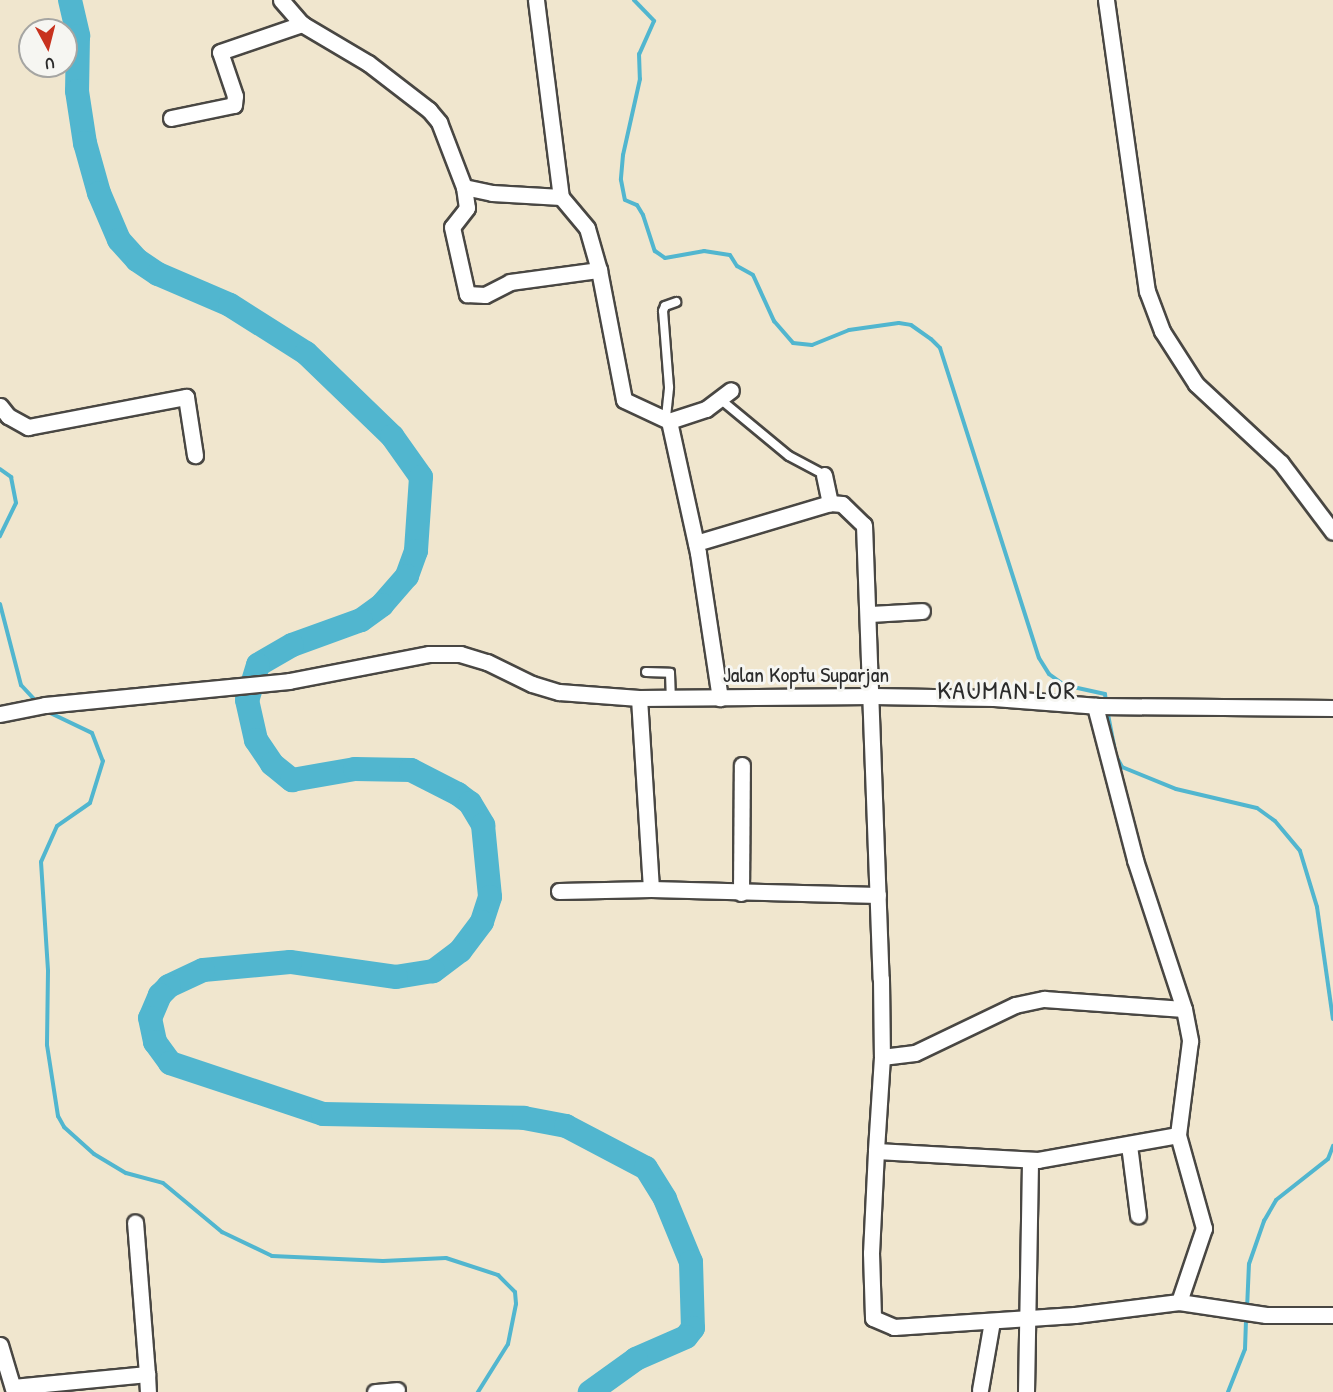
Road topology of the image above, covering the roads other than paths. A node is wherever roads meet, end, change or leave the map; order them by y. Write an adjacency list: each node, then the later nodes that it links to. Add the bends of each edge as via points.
1 (281, 0): 4 (street)
2 (536, 0): 7 (street)
3 (1106, 0): 16 (street, via 1148,291 1162,331 1196,384 1281,462)
4 (302, 24): 5 (street, via 219,52 235,96 230,108); 6 (street, via 368,63 424,104 439,122)
5 (171, 118)
6 (464, 187): 7 (street, via 492,193); 8 (street, via 467,208 452,227 467,294 485,295 510,282)
7 (561, 197): 8 (street, via 586,228)
8 (599, 270): 12 (street, via 624,400)
9 (676, 302): 12 (lane, via 663,311 669,387)
10 (725, 394): 12 (street, via 706,409); 14 (lane, via 789,456)
11 (0, 406): 13 (street, via 8,416 28,427 186,397)
12 (667, 419): 17 (street)
13 (195, 455)
14 (824, 475): 15 (street)
15 (830, 503): 17 (street); 19 (street, via 842,504 864,525)
16 (1333, 532)
17 (696, 543): 24 (street)
18 (922, 610): 19 (street)
19 (869, 614): 21 (street)
20 (646, 672): 22 (lane, via 670,673)
21 (873, 696): 24 (street, Jalan Koptu Suparjan); 25 (street, Jalan Koptu Suparjan, via 994,698); 32 (street)
22 (671, 697): 23 (street, Jalan Koptu Suparjan); 24 (street, Jalan Koptu Suparjan)
23 (639, 698): 27 (street, Jalan Koptu Suparjan, via 559,692 460,654 429,654 289,681 45,705); 29 (street)
24 (720, 698)
25 (1097, 706): 26 (street, Jalan Koptu Suparjan); 33 (street, via 1135,860)
26 (1333, 708)
27 (0, 714)
28 (742, 765): 31 (street)
29 (651, 889): 30 (street); 31 (street)
30 (559, 891)
31 (741, 893): 32 (street)
32 (878, 895): 34 (street)
33 (1184, 1009): 34 (street, via 1044,999 1015,1005 915,1053); 35 (street, via 1190,1041)
34 (882, 1057): 37 (street)
35 (1178, 1135): 36 (street); 41 (street, via 1204,1228)
36 (1129, 1145): 38 (street); 39 (street, via 1132,1194)
37 (876, 1151): 38 (street); 44 (street, via 871,1252 873,1318 894,1327)
38 (1030, 1160): 43 (street)
39 (1138, 1215)
40 (135, 1222): 46 (street)
41 (1179, 1302): 42 (street, via 1266,1315); 43 (street)
42 (1333, 1315)
43 (1029, 1319): 44 (street); 52 (street)
44 (992, 1321): 49 (street)
45 (0, 1345): 47 (street)
46 (147, 1374): 47 (street); 50 (street)
47 (14, 1390)
48 (397, 1390): 51 (street)
49 (980, 1390)
50 (148, 1392)
51 (375, 1392)
52 (1026, 1392)

